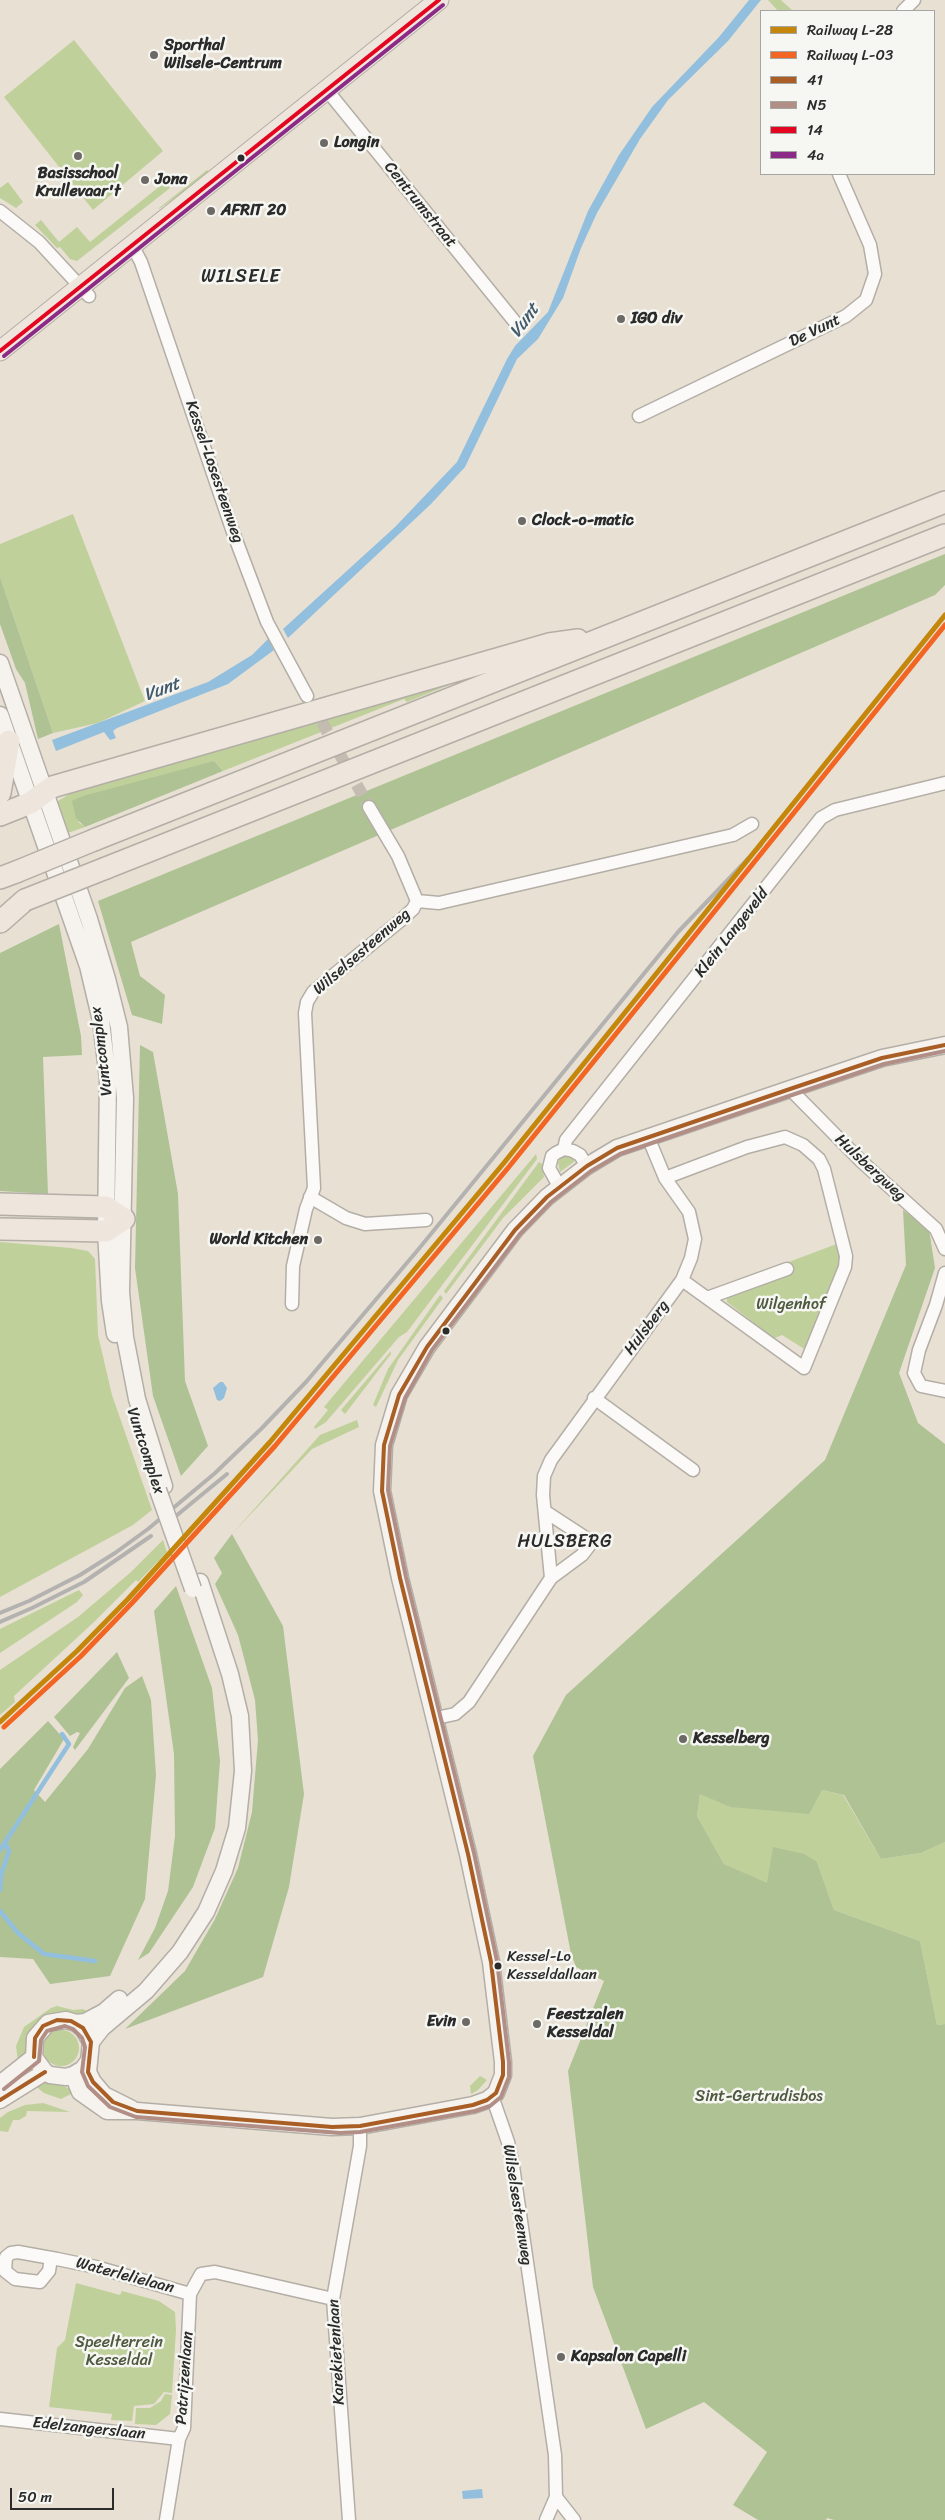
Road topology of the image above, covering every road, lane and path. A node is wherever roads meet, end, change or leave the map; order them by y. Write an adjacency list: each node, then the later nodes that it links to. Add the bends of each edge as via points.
1 (439, 0): 4 (main road)
2 (914, 0): 3 (street)
3 (904, 10)
4 (326, 89): 7 (main road); 9 (street, Centrumstraat)
5 (839, 175): 11 (street, De Vunt, via 870,244 875,274 866,300 846,316)
6 (0, 211): 8 (street, via 32,234)
7 (132, 245): 8 (main road); 16 (street, Kessel-Losesteenweg, via 148,281 267,622)
8 (85, 291): 10 (main road)
9 (515, 322)
10 (0, 351)
11 (639, 416)
12 (945, 502): 14 (highway)
13 (945, 535): 26 (highway, bridge)
14 (616, 634): 22 (highway, via 549,644 55,786); 25 (highway, bridge)
15 (0, 663): 22 (street, Vuntcomplex)
16 (307, 696)
17 (0, 715): 18 (street, Vuntcomplex)
18 (9, 741): 20 (highway); 22 (street, Vuntcomplex)
19 (945, 783): 33 (street, Klein Langeveld, via 826,814 566,1140)
20 (0, 793)
21 (369, 807): 27 (street, Wilselsesteenweg, via 398,856)
22 (25, 808): 24 (street, Vuntcomplex); 24 (street, Vuntcomplex); 39 (street, Vuntcomplex, via 88,966 101,1021 108,1079)
23 (752, 824): 27 (street, via 733,835 439,903)
24 (62, 842): 39 (street, Vuntcomplex, via 107,979 120,1036 125,1098)
25 (8, 875)
26 (25, 900): 28 (highway); 29 (highway)
27 (417, 902): 37 (street, Wilselsesteenweg, via 414,909 313,992 307,1002 314,1188)
28 (0, 910)
29 (0, 922)
30 (945, 1045): 31 (street, via 882,1058)
31 (790, 1089): 32 (street); 41 (street, Hulsbergweg, via 861,1162)
32 (648, 1137): 34 (street, via 617,1148); 35 (street, Hulsberg)
33 (564, 1150): 34 (street, via 573,1150); 36 (street, via 552,1156 548,1168)
34 (587, 1166): 36 (street)
35 (665, 1178): 47 (street, Hulsberg, via 683,1202 695,1239); 48 (street, via 747,1147 785,1137 802,1145 819,1159 824,1169 846,1256 845,1267 804,1368)
36 (560, 1186): 57 (street, via 515,1230 427,1347 399,1395 384,1445 382,1491 390,1534)
37 (310, 1197): 40 (street, via 346,1218 366,1224); 49 (street, Wilselsesteenweg, via 293,1266)
38 (0, 1204): 39 (highway)
39 (115, 1213): 43 (highway); 53 (street, Vuntcomplex, via 127,1354)
40 (426, 1220)
41 (940, 1228): 44 (street, Hulsbergweg)
42 (0, 1229): 43 (highway)
43 (106, 1231): 53 (street, Vuntcomplex, via 110,1301 127,1398)
44 (945, 1249)
45 (788, 1269): 48 (street)
46 (945, 1273): 50 (street, via 918,1350 914,1373 921,1386)
47 (682, 1280): 48 (street); 51 (street, Hulsberg)
48 (707, 1298)
49 (292, 1304)
50 (945, 1391)
51 (594, 1398): 52 (street); 54 (street, Hulsberg, via 551,1460 544,1476)
52 (693, 1470)
53 (161, 1488): 56 (street, Vuntcomplex, bridge)
54 (546, 1512): 55 (street, Hulsberg); 55 (street, via 592,1542 582,1555)
55 (551, 1578): 57 (street, via 469,1702 455,1714)
56 (196, 1585): 58 (street, Vuntcomplex, via 231,1717 233,1789 226,1831 213,1872 198,1903 162,1959 104,2012); 59 (street, Vuntcomplex, via 230,1674 240,1716 243,1770 237,1828 224,1871 206,1912 180,1952 146,1991 102,2028)
57 (436, 1718): 65 (street, via 491,1962 503,2075 500,2087)
58 (76, 2023): 59 (street); 60 (street, via 57,2020 43,2026 35,2038)
59 (91, 2042): 61 (street)
60 (34, 2057): 62 (street); 64 (street)
61 (88, 2062): 63 (street); 67 (street, via 88,2072 104,2095)
62 (45, 2072): 63 (street, via 57,2077); 66 (street)
63 (73, 2076): 67 (street, via 80,2092 107,2111)
64 (0, 2084)
65 (492, 2096): 68 (street, via 473,2105); 74 (street, Wilselsesteenweg, via 513,2166 554,2446)
66 (0, 2100)
67 (137, 2111): 68 (street, via 332,2127)
68 (360, 2126): 71 (street, Karekietenlaan, via 360,2146)
69 (52, 2258): 70 (street, Waterlelielaan)
70 (190, 2294): 71 (street, Waterlelielaan, via 201,2274 215,2272); 73 (street, Patrijzenlaan, via 184,2428)
71 (333, 2299): 76 (street, Karekietenlaan)
72 (0, 2419): 73 (street, Edelzangerslaan)
73 (179, 2439): 75 (street, Patrijzenlaan)
74 (556, 2497): 77 (street, Wilselsesteenweg); 78 (street)
75 (166, 2520)
76 (349, 2520)
77 (546, 2520)
78 (574, 2520)

